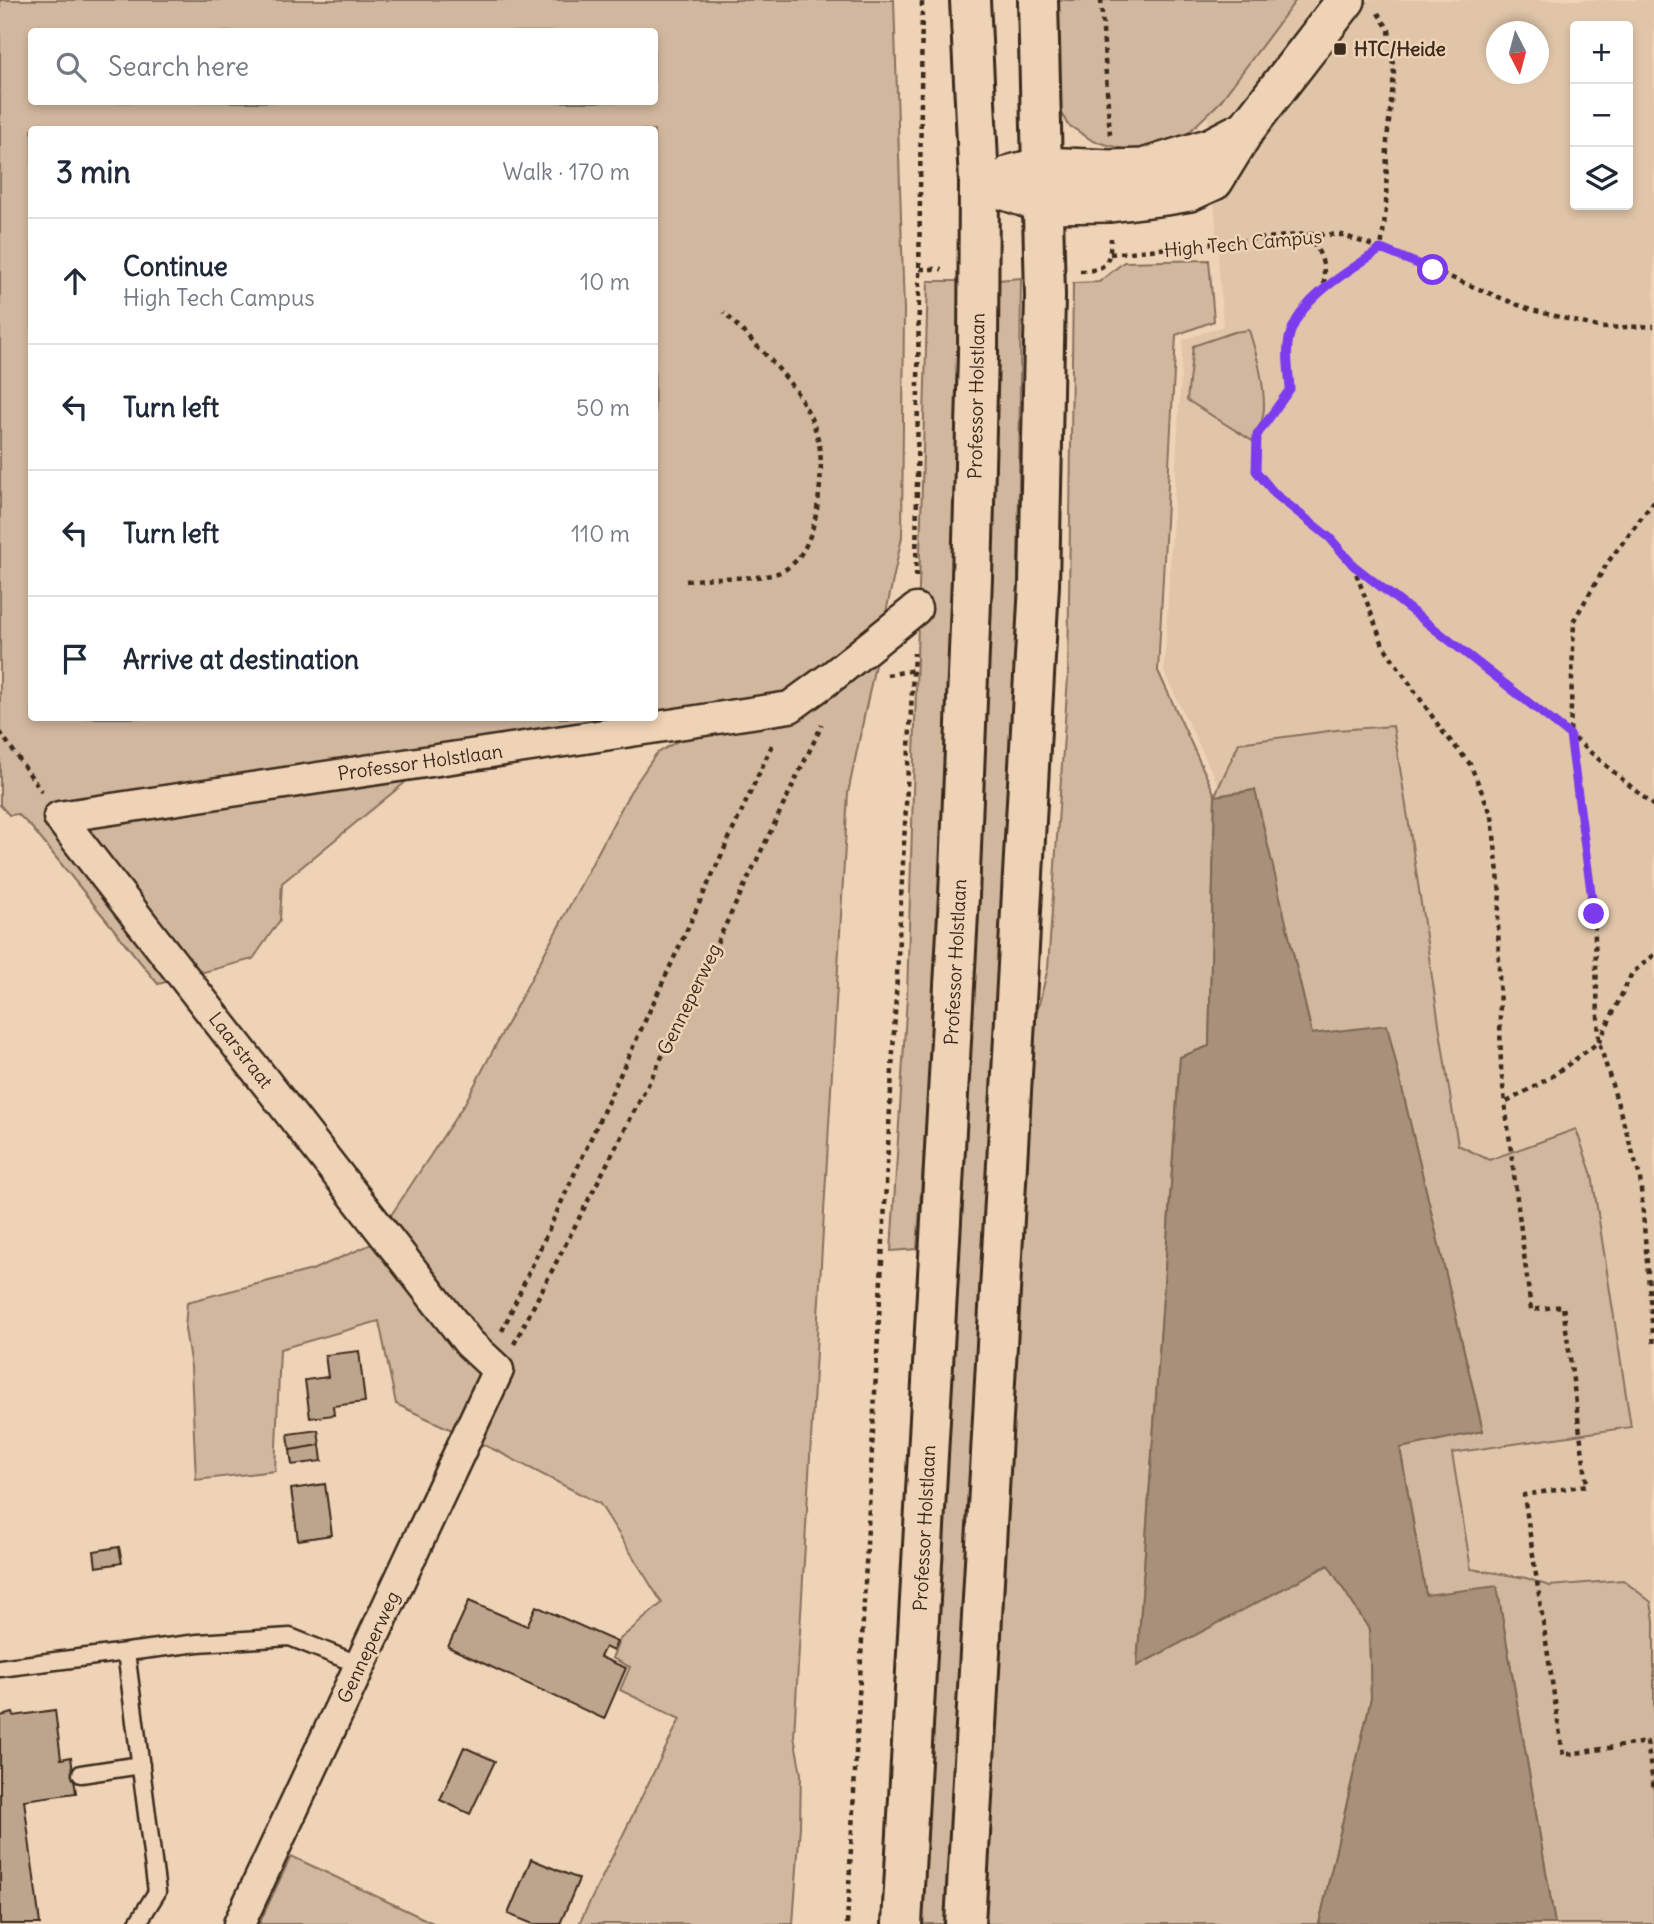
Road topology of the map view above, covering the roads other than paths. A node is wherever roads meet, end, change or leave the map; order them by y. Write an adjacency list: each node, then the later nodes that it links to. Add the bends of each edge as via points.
1 (970, 0): 6 (main road, Professor Holstlaan)
2 (1038, 0): 5 (main road)
3 (1361, 5): 4 (street)
4 (1246, 130): 5 (street, via 1143,168); 7 (street, via 1214,181 1190,192 1110,203)
5 (1042, 166): 6 (street); 7 (main road)
6 (979, 182): 7 (street); 18 (main road, Professor Holstlaan, via 978,367 959,895)
7 (1043, 204): 19 (main road, via 1039,585)
8 (916, 609): 9 (street, Professor Holstlaan, via 790,707)
9 (59, 817): 10 (street, Laarstraat, via 470,1343)
10 (493, 1366): 12 (street, Genneperweg)
11 (126, 1652): 12 (lane, via 290,1637); 13 (lane); 14 (lane)
12 (360, 1665): 17 (street, Genneperweg)
13 (0, 1668)
14 (141, 1765): 15 (lane); 16 (lane, via 157,1892)
15 (81, 1774)
16 (137, 1924)
17 (239, 1924)
18 (902, 1924)
19 (965, 1924)

